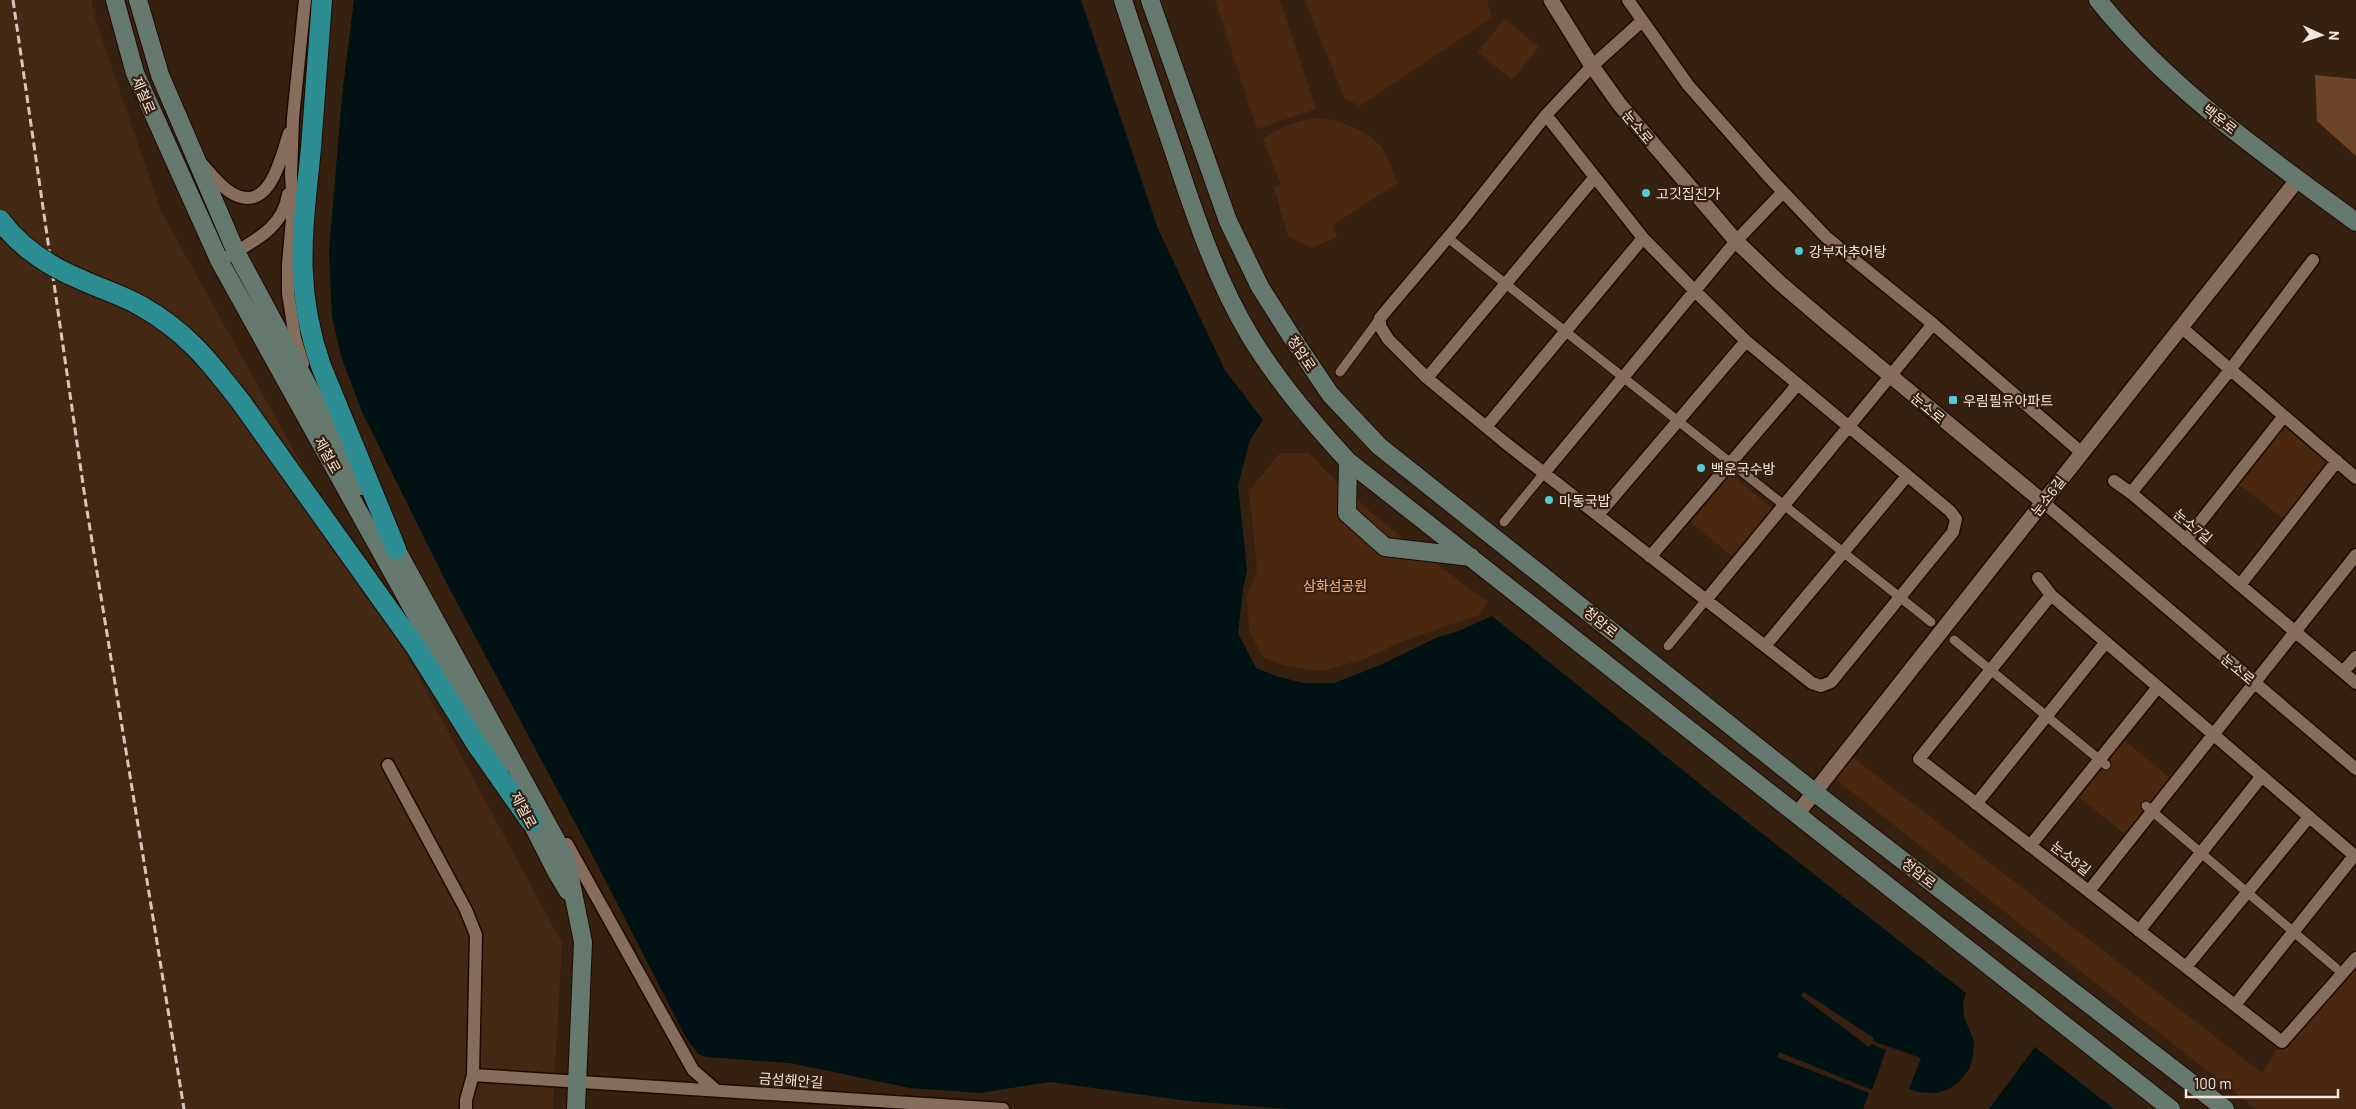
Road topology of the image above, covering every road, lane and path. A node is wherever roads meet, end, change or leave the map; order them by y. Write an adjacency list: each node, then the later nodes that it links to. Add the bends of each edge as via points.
1 (115, 0): 26 (main road, 제철로, via 135,73)
2 (138, 0): 14 (main road, 제철로, via 160,75)
3 (305, 0): 13 (street)
4 (322, 0): 59 (highway, via 301,255 303,299 320,366)
5 (1123, 0): 46 (main road, 청암로, via 1199,228 1226,292 1278,379)
6 (1552, 0): 11 (street, 눈소로)
7 (1628, 0): 10 (street)
8 (2098, 0): 17 (main road, 백운로, via 2192,97)
9 (1152, 3): 88 (main road, 청암로, via 1228,221 1260,287 1330,394 1380,446)
10 (1642, 21): 11 (street); 18 (street, via 1688,85)
11 (1592, 66): 12 (street); 23 (street, 눈소로, via 1620,105)
12 (1546, 115): 16 (street); 21 (street)
13 (294, 118): 14 (street, via 272,180 254,197 230,192 197,160); 15 (street)
14 (187, 140): 24 (main road, 제철로)
15 (291, 175): 24 (street, via 286,206 278,221 267,233); 40 (street, via 293,208 288,294 295,338)
16 (1594, 178): 22 (street); 27 (street)
17 (2298, 179): 20 (main road, 백운로); 31 (street, 눈소6길)
18 (1783, 192): 23 (street); 30 (street, via 1826,237)
19 (0, 220): 93 (highway, bridge, via 8,231 45,261 139,304 166,320 190,340 216,369 415,646 477,745)
20 (2356, 222)
21 (1448, 238): 27 (street); 29 (street)
22 (1643, 238): 28 (street); 32 (street)
23 (1736, 241): 28 (street); 36 (street, 눈소로, via 1780,283)
24 (236, 252): 26 (street); 40 (main road, 제철로)
25 (2313, 260): 34 (street)
26 (220, 262): 93 (main road, 제철로)
27 (1506, 284): 32 (street); 38 (street)
28 (1694, 291): 33 (street); 37 (street)
29 (1380, 318): 35 (street); 38 (street, via 1380,326 1388,339)
30 (1933, 324): 36 (street); 45 (street)
31 (2181, 327): 34 (street); 45 (street, 눈소6길)
32 (1565, 331): 37 (street); 44 (street)
33 (1746, 341): 39 (street); 42 (street)
34 (2230, 370): 41 (street); 53 (street)
35 (1340, 372)
36 (1890, 376): 43 (street); 54 (street, 눈소로)
37 (1623, 377): 42 (street); 49 (street)
38 (1427, 378): 44 (street)
39 (1798, 384): 43 (street); 48 (street)
40 (310, 391): 59 (main road, 제철로)
41 (2284, 416): 47 (street); 58 (street)
42 (1678, 421): 48 (street); 56 (street)
43 (1849, 426): 50 (street); 55 (street)
44 (1486, 427): 49 (street)
45 (2082, 453): 54 (street, 눈소6길)
46 (1348, 461): 62 (main road, 청암로); 62 (main road, via 1347,513 1385,547)
47 (2337, 462): 51 (street); 65 (street)
48 (1730, 463): 55 (street); 63 (street)
49 (1544, 473): 56 (street); 57 (street)
50 (1907, 476): 60 (street); 67 (street, via 1956,519 1953,532)
51 (2356, 478)
52 (2114, 481): 53 (street, 눈소7길)
53 (2131, 493): 58 (street, 눈소7길)
54 (2043, 502): 78 (street, 눈소로); 88 (street, 눈소6길)
55 (1784, 505): 60 (street); 68 (street)
56 (1598, 515): 63 (street)
57 (1504, 522)
58 (2186, 540): 65 (street, 눈소7길)
59 (396, 548): 87 (main road, 제철로)
60 (1843, 553): 67 (street); 74 (street)
61 (2356, 555): 70 (street)
62 (1472, 557): 91 (main road, 청암로)
63 (1650, 557): 68 (street)
64 (2038, 578): 66 (street)
65 (2240, 585): 70 (street, 눈소7길)
66 (2051, 594): 72 (street); 76 (street, 눈소8길)
67 (1900, 598): 69 (street); 74 (street, via 1831,682 1821,686 1812,683)
68 (1706, 600): 73 (street); 74 (street)
69 (1931, 622)
70 (2295, 632): 77 (street, 눈소7길); 78 (street)
71 (1954, 640): 76 (street)
72 (2106, 642): 80 (street); 81 (street)
73 (1668, 646)
74 (1765, 646)
75 (2356, 657): 77 (street)
76 (1990, 670): 81 (street); 89 (street, 눈소8길, via 1919,759)
77 (2343, 672): 79 (street, 눈소7길)
78 (2254, 683): 82 (street); 85 (street, 눈소로)
79 (2356, 683)
80 (2158, 686): 82 (street); 83 (street)
81 (2046, 716): 83 (street); 89 (street)
82 (2214, 734): 86 (street); 90 (street)
83 (2103, 763): 94 (street)
84 (388, 765): 106 (street, via 466,910 476,935)
85 (2356, 769)
86 (2262, 776): 92 (street); 95 (street)
87 (524, 781): 99 (main road, 제철로, via 566,858); 108 (street, via 565,840 693,1070)
88 (1814, 792): 91 (street, 눈소6길); 113 (main road, 청암로)
89 (1976, 804): 94 (street, 눈소8길)
90 (2149, 809): 95 (street); 97 (street)
91 (1798, 813): 112 (main road, 청암로)
92 (2309, 817): 96 (street); 98 (street)
93 (531, 822): 99 (main road, 제철로)
94 (2030, 846): 97 (street, 눈소8길)
95 (2201, 853): 98 (street); 100 (street)
96 (2355, 856): 101 (street)
97 (2089, 892): 100 (street, 눈소8길)
98 (2247, 892): 101 (street); 103 (street)
99 (572, 896): 107 (main road, 제철로, via 583,942)
100 (2139, 931): 103 (street, 눈소8길)
101 (2294, 931): 104 (street); 105 (street)
102 (2356, 958): 105 (street, 눈소8길, via 2282,1042)
103 (2186, 967): 105 (street, 눈소8길)
104 (2336, 968)
105 (2234, 1005)
106 (473, 1075): 107 (street, 금섬해안길); 109 (street)
107 (578, 1082): 108 (street, 금섬해안길); 110 (main road, 제철로)
108 (717, 1090): 111 (street, 금섬해안길)
109 (466, 1109)
110 (576, 1109)
111 (1003, 1109)
112 (2171, 1109)
113 (2224, 1109)

